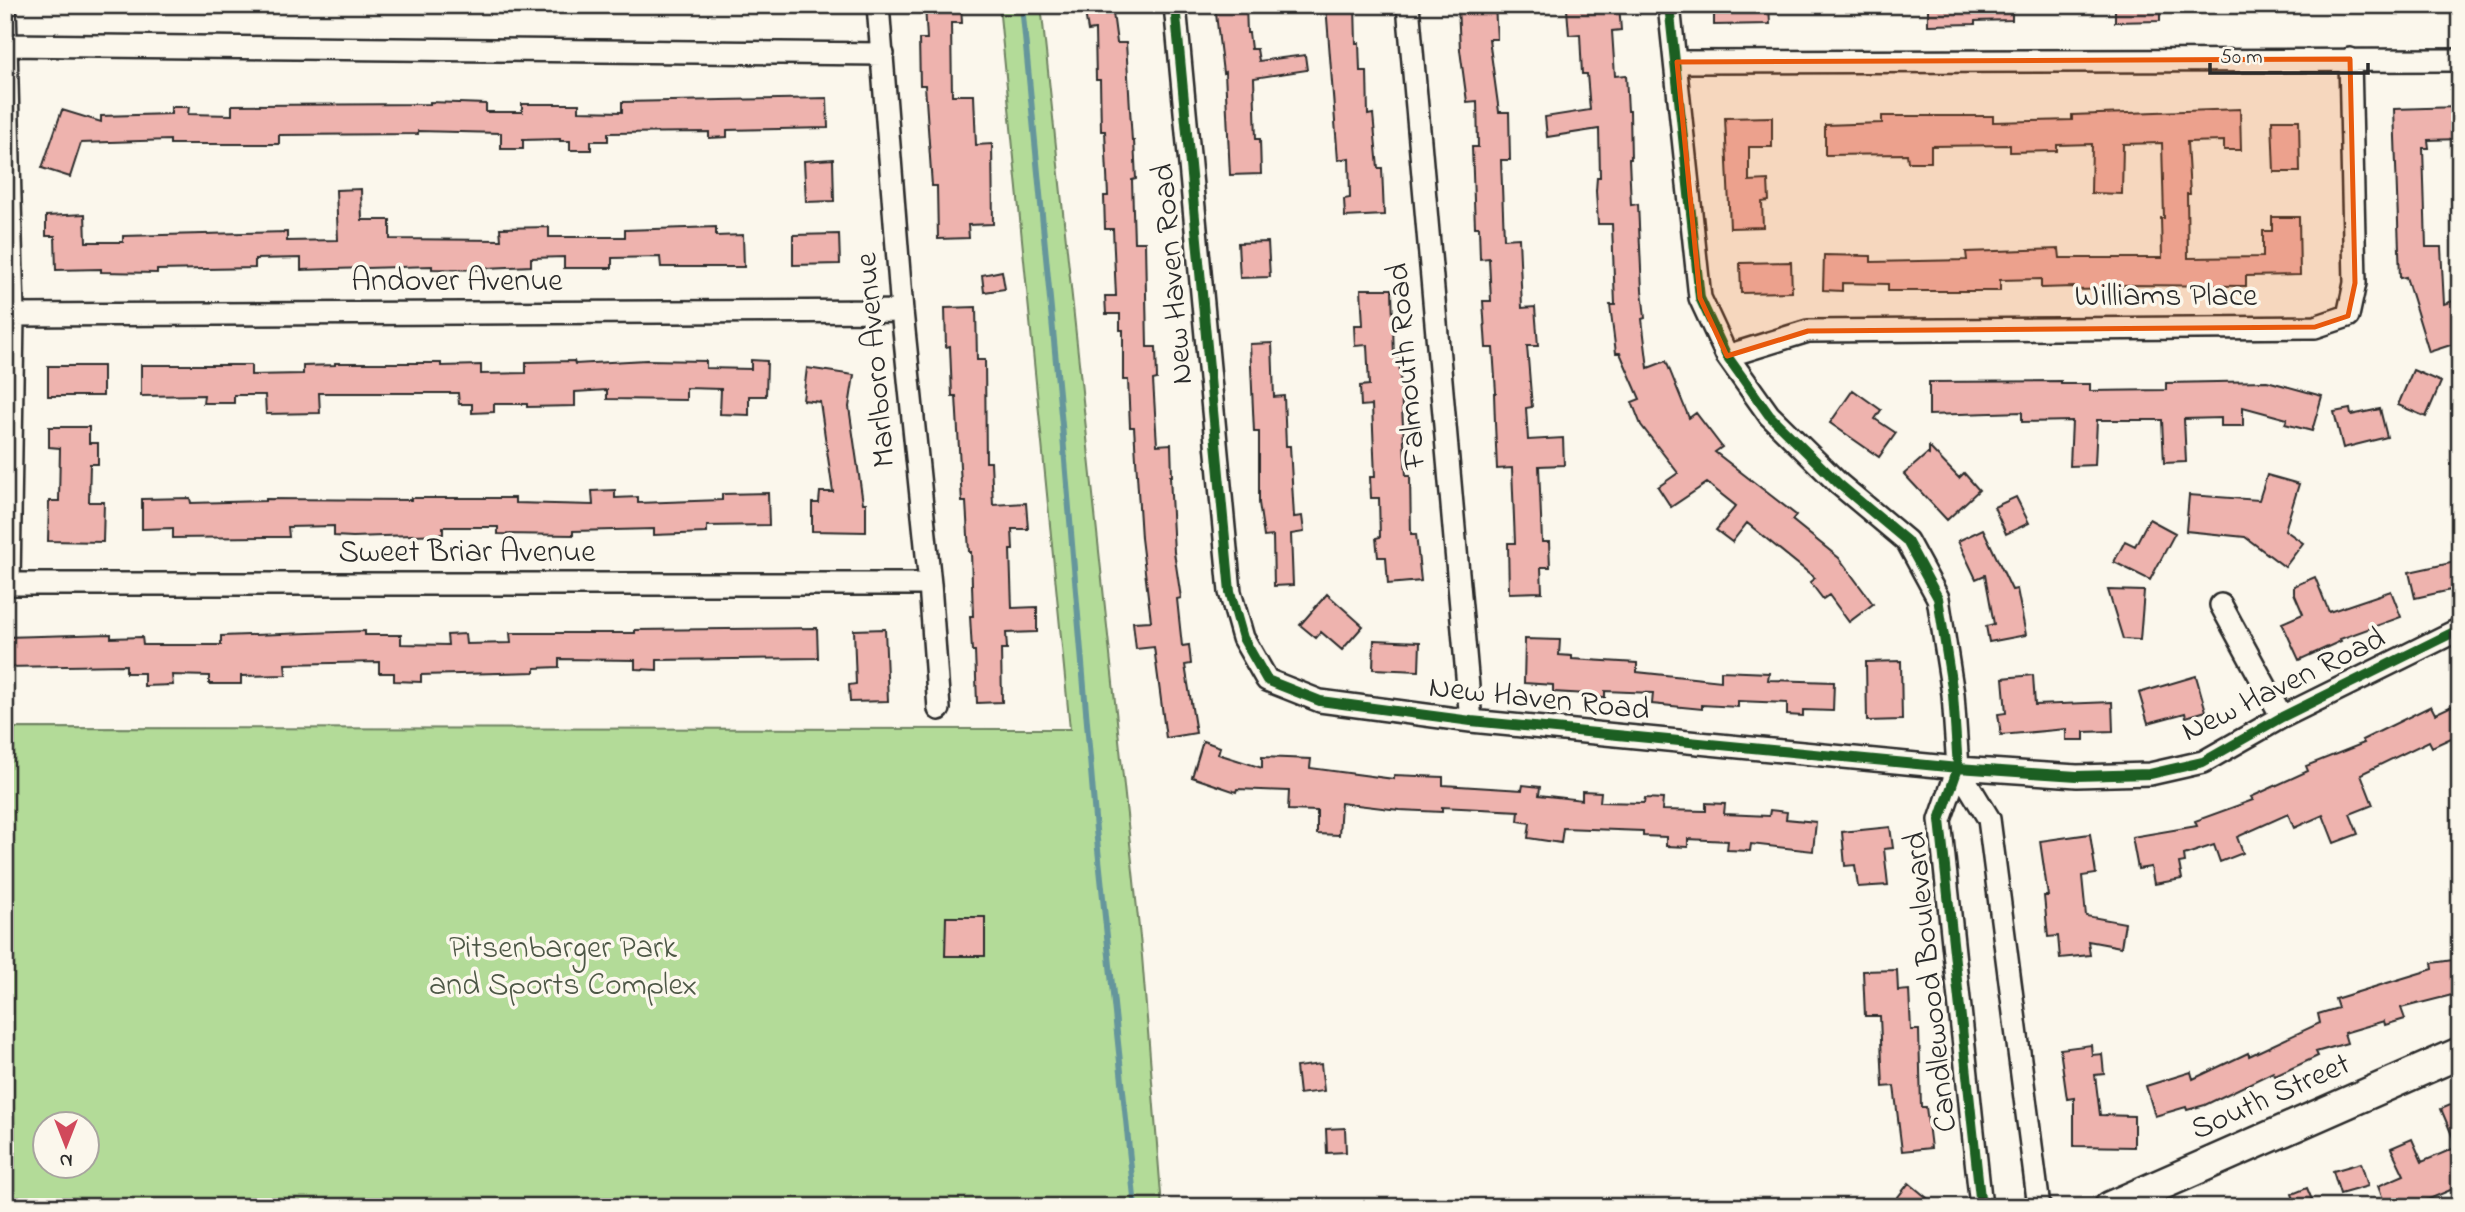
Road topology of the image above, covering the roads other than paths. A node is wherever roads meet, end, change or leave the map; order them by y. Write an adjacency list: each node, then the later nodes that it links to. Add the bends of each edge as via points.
1 (5, 5): 6 (street)
2 (878, 5): 7 (street, Marlboro Avenue)
3 (1175, 5): 20 (street, New Haven Road, via 1230,592 1243,638 1267,680 1320,701)
4 (1408, 5): 20 (street, Falmouth Road)
5 (1669, 5): 10 (street, Candlewood Boulevard)
6 (6, 45): 7 (street); 12 (street)
7 (883, 54): 11 (street, Marlboro Avenue)
8 (2350, 59): 9 (street); 10 (street); 13 (street, Williams Place, via 2355,283 2348,316 2315,327 1808,331)
9 (2460, 60)
10 (1676, 62): 13 (street, Candlewood Boulevard, via 1700,298)
11 (902, 311): 12 (street, Andover Avenue); 15 (street, Marlboro Avenue)
12 (13, 315): 14 (street)
13 (1727, 356): 21 (street, Candlewood Boulevard, via 1769,415 1839,484 1907,541 1938,598 1953,694)
14 (7, 584): 15 (street, Sweet Briar Avenue)
15 (930, 584): 18 (street, Marlboro Avenue)
16 (2221, 605): 19 (street)
17 (2460, 629): 19 (street, New Haven Road)
18 (939, 709)
19 (2282, 717): 21 (street, New Haven Road, via 2203,762 2150,774 2077,776)
20 (1471, 721): 21 (street, New Haven Road)
21 (1958, 768): 23 (street, Candlewood Boulevard, via 1940,820); 24 (street, Candlewood Boulevard, via 1989,819)
22 (2460, 1053): 25 (street, South Street)
23 (1981, 1207)
24 (2039, 1207)
25 (2110, 1207)

